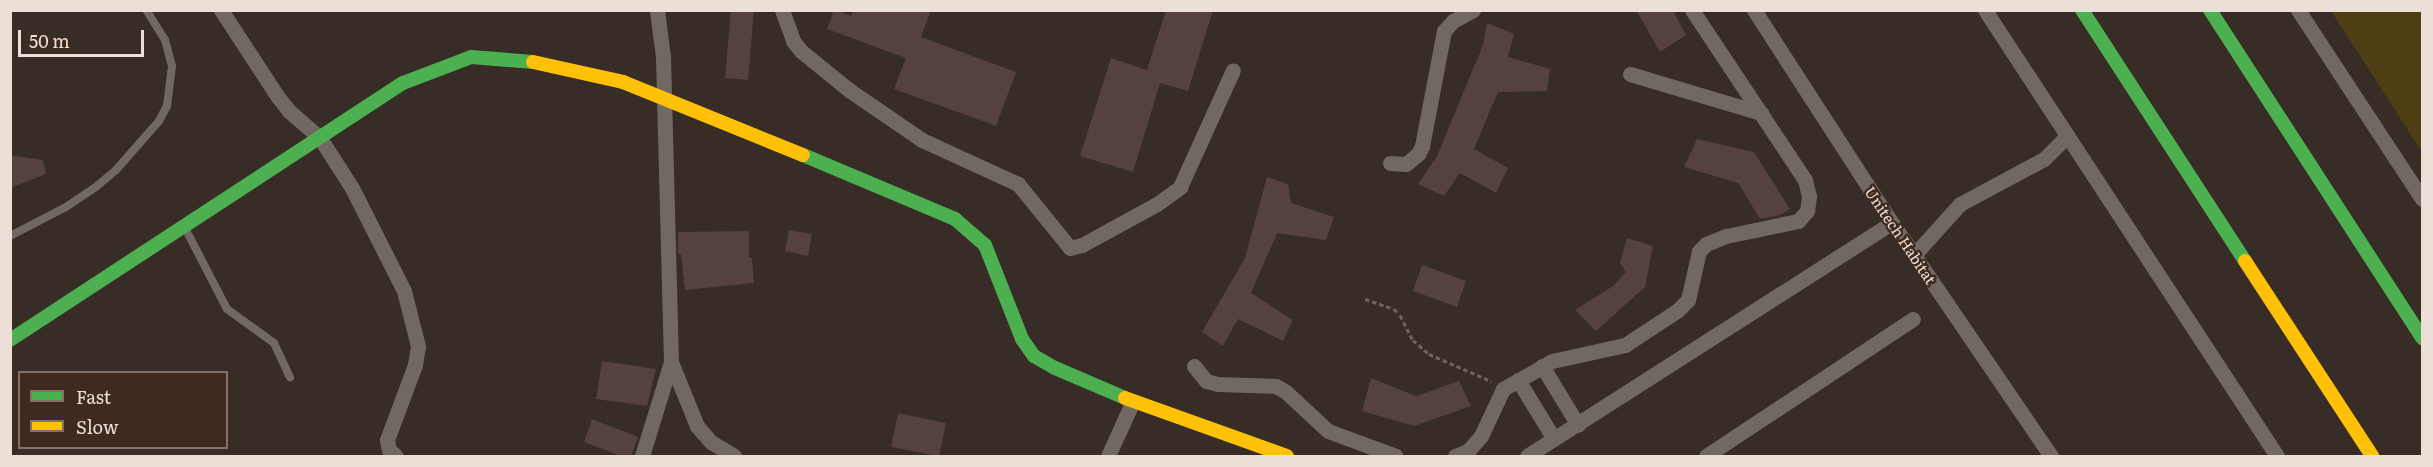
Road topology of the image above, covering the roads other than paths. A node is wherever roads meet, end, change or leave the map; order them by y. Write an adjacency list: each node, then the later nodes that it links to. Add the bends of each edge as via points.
1 (146, 10): 22 (lane, via 165,40 172,66 167,106 159,121 97,186)
2 (221, 10): 17 (street, via 278,97)
3 (657, 10): 14 (street)
4 (782, 10): 12 (street, via 793,41 801,51 922,140 1018,184 1070,248 1082,246 1180,187)
5 (1473, 10): 18 (street, via 1444,31 1418,154 1406,164)
6 (1692, 10): 15 (street)
7 (1754, 10): 20 (street, Unitech Habitat)
8 (1985, 10): 16 (street)
9 (2082, 10): 47 (street)
10 (2210, 10): 25 (street)
11 (2298, 10): 19 (street)
12 (1233, 70)
13 (1630, 74): 15 (street)
14 (663, 96): 17 (street, via 623,82 518,59 471,57 403,83); 27 (street); 32 (street, via 955,219 985,245 1022,339 1034,356)
15 (1761, 113): 29 (street, via 1805,180 1807,211 1798,221 1706,244 1699,251 1688,300 1625,345)
16 (2067, 136): 23 (street, via 2044,159 1960,204); 46 (street)
17 (320, 138): 21 (street); 36 (street, via 352,188 410,306 417,358 387,440 389,450)
18 (1390, 163)
19 (2422, 199)
20 (1892, 223): 23 (street, Unitech Habitat); 33 (street)
21 (184, 227): 26 (street); 30 (lane, via 227,309 274,343)
22 (10, 236)
23 (1914, 255): 45 (street, Unitech Habitat)
24 (1912, 320): 35 (street)
25 (2422, 338)
26 (10, 340)
27 (671, 362): 37 (street); 38 (street, via 697,426 711,442)
28 (1194, 366): 41 (street, via 1206,381 1218,384 1276,386 1328,431)
29 (1542, 366): 31 (street); 33 (street)
30 (290, 377)
31 (1518, 380): 34 (street); 42 (street, via 1503,389 1480,436 1468,451)
32 (1134, 401): 39 (street); 40 (street)
33 (1578, 424): 34 (street)
34 (1554, 439): 43 (street)
35 (1726, 451): 44 (street)
36 (396, 456)
37 (642, 456)
38 (734, 456)
39 (1108, 456)
40 (1287, 456)
41 (1396, 456)
42 (1455, 456)
43 (1527, 456)
44 (1706, 456)
45 (2051, 456)
46 (2277, 456)
47 (2372, 456)

